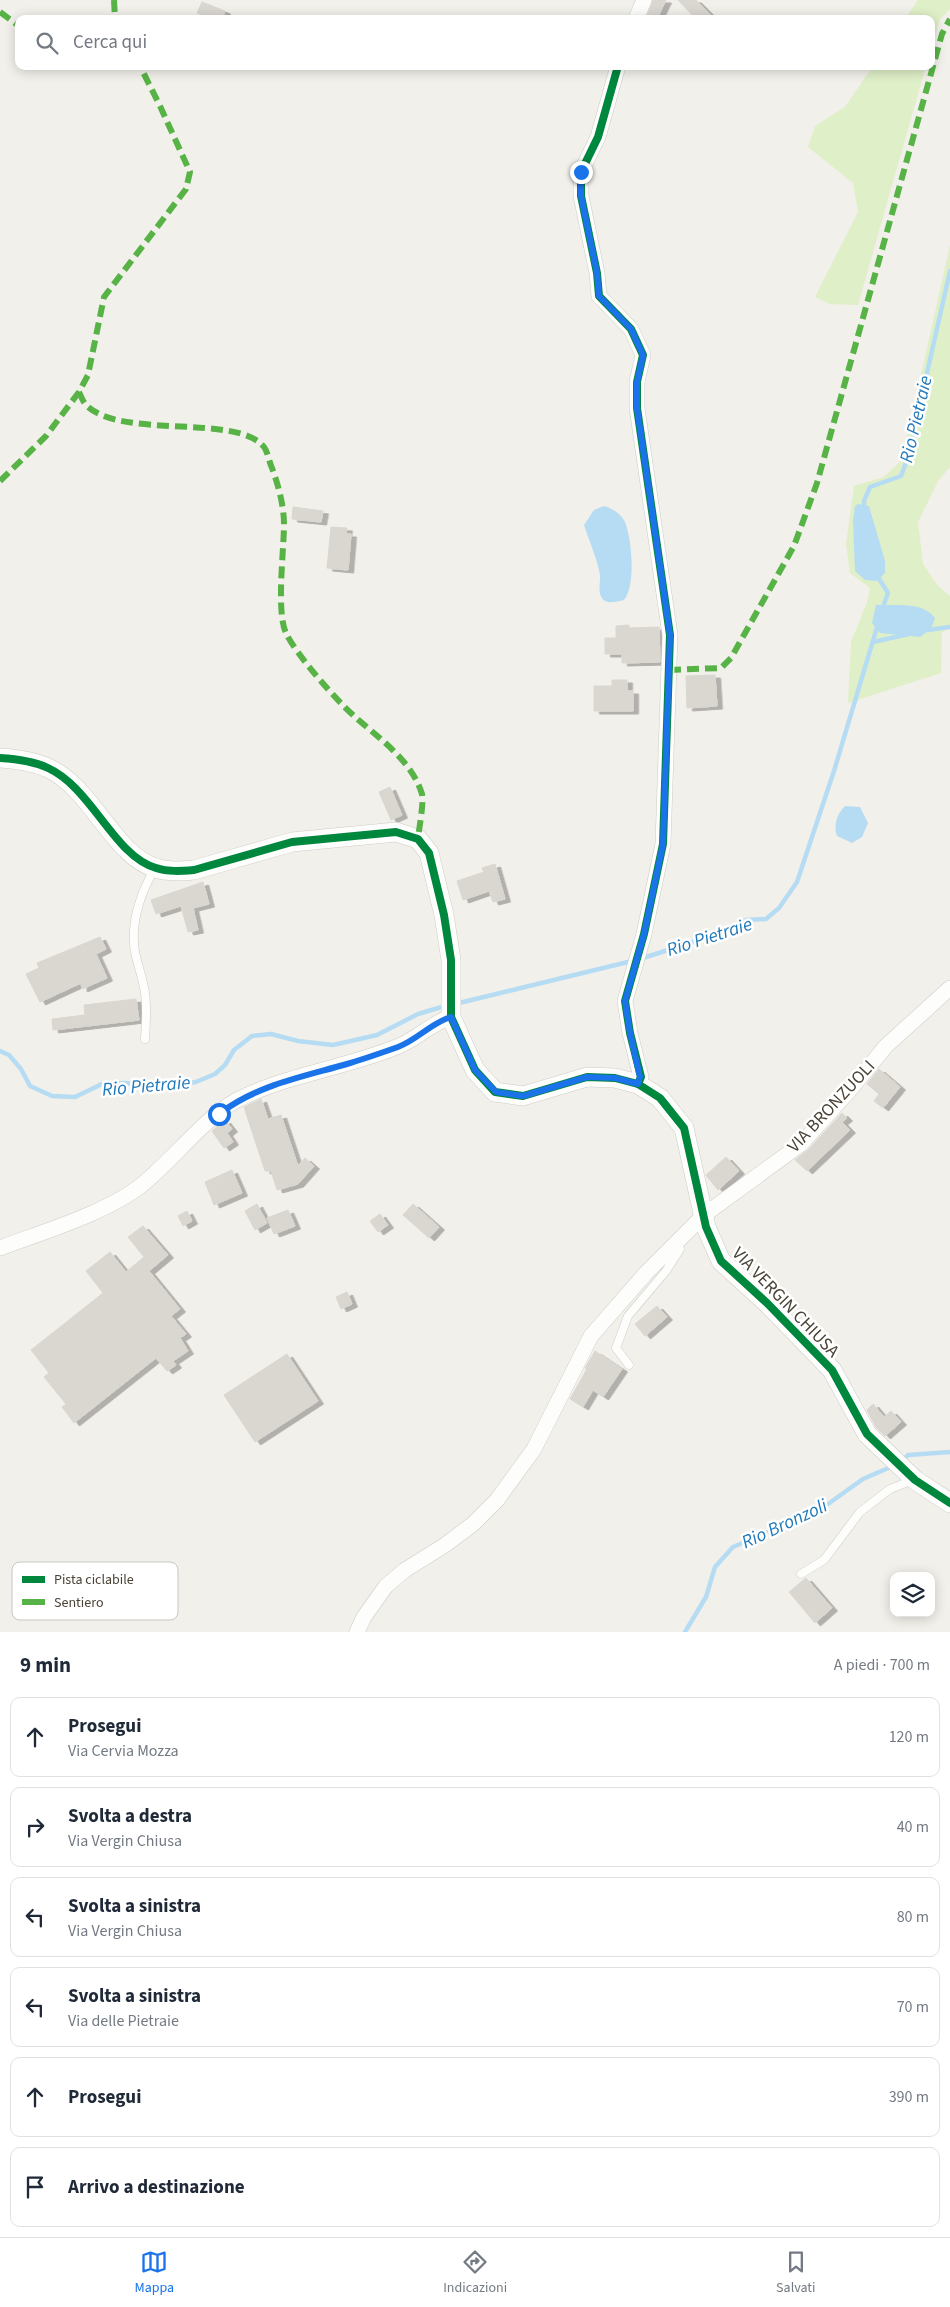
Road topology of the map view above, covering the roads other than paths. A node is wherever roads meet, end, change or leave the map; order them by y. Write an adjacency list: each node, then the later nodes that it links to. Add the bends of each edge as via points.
1 (644, 0): 2 (street)
2 (638, 15)
3 (617, 70): 9 (street, via 598,137 581,172 581,196 599,296 631,329 643,355 637,382 637,408 670,635 663,844 644,934 625,1001 640,1077)
4 (0, 758): 5 (street, VIA VERGIN CHIUSA, via 25,760 66,779 122,844)
5 (155, 868): 7 (street, VIA VERGIN CHIUSA, via 177,872 194,870 292,842 396,832 418,839 429,853 442,907 450,960); 8 (lane, via 144,887 135,915 135,950 145,992)
6 (950, 988): 10 (street, VIA BRONZUOLI, via 886,1046 800,1144)
7 (451, 1017): 9 (street, VIA VERGIN CHIUSA, via 475,1070 496,1092 523,1096 587,1077 615,1078); 12 (street, via 438,1021 401,1046 277,1083 236,1101 144,1184 114,1203)
8 (145, 1039)
9 (638, 1084): 10 (street, VIA VERGIN CHIUSA, via 660,1098 684,1128)
10 (704, 1216): 11 (street, VIA BRONZUOLI); 14 (street, VIA VERGIN CHIUSA, via 721,1261 832,1370 867,1434)
11 (677, 1242): 13 (lane, via 680,1249 666,1271 628,1316 616,1348); 17 (street, VIA BRONZUOLI, via 591,1336 534,1449 498,1500 473,1524 386,1586)
12 (0, 1248)
13 (629, 1365)
14 (915, 1480): 15 (street, VIA VERGIN CHIUSA); 16 (lane, via 890,1488 860,1512 824,1560)
15 (950, 1503)
16 (801, 1574)
17 (357, 1632)

